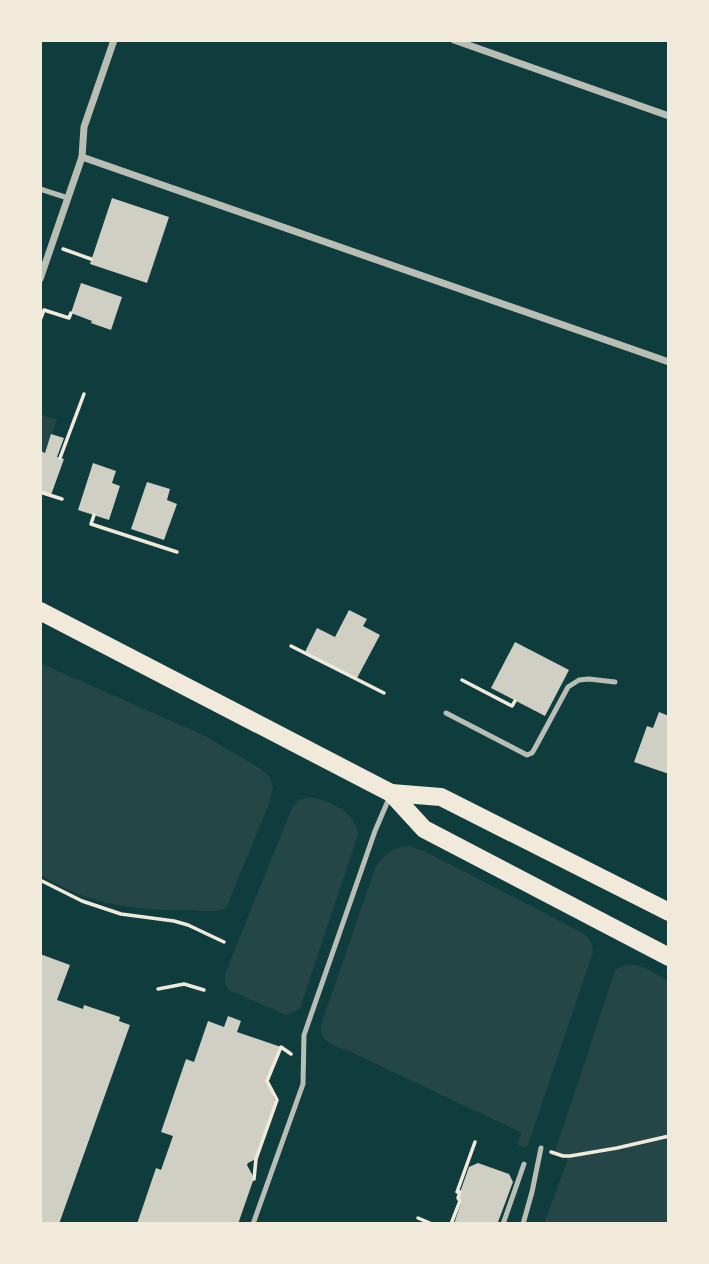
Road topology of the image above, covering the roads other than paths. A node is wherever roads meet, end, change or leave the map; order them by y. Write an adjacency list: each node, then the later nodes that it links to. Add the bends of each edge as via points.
1 (114, 40): 4 (street, via 84,127)
2 (454, 40): 3 (street)
3 (669, 116)
4 (82, 157): 6 (street); 8 (street)
5 (40, 189): 6 (lane)
6 (68, 198): 7 (street)
7 (40, 279)
8 (669, 362)
9 (40, 611): 12 (highway)
10 (615, 682): 11 (lane, via 579,680 568,687 527,755)
11 (446, 713)
12 (391, 793): 13 (highway, via 441,797); 14 (highway, via 424,829); 17 (lane, via 303,1035 303,1084)
13 (667, 908)
14 (669, 957)
15 (541, 1148): 19 (lane)
16 (524, 1164): 18 (lane)
17 (253, 1224)
18 (503, 1224)
19 (523, 1224)

